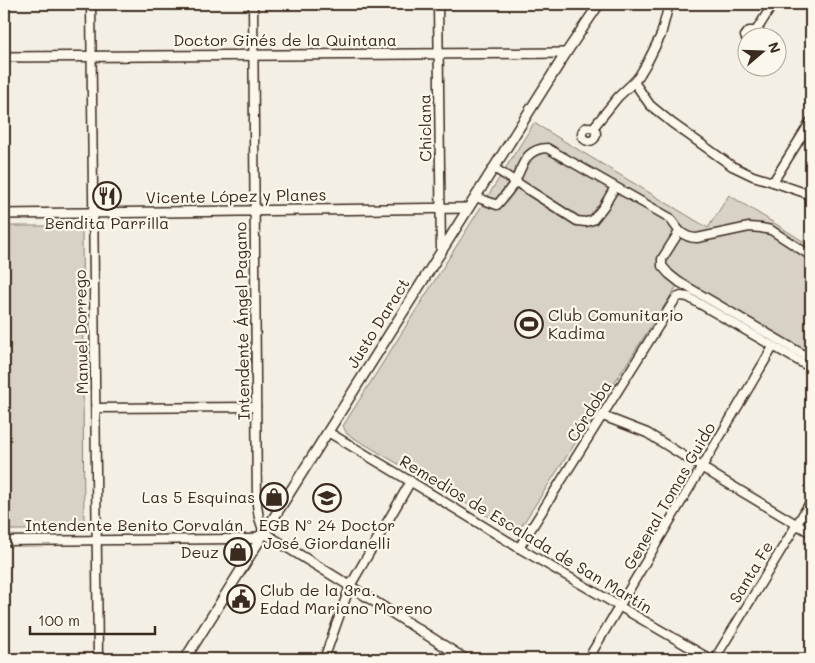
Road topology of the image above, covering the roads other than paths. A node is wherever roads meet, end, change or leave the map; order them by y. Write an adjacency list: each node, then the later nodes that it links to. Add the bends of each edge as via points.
1 (91, 4): 11 (street, Manuel Dorrego)
2 (253, 4): 10 (street, Intendente Ángel Pagano)
3 (438, 4): 9 (street, Chiclana)
4 (599, 4): 8 (street, Justo Daract)
5 (669, 4): 13 (street, via 662,34)
6 (773, 4): 7 (street)
7 (761, 28)
8 (566, 53): 9 (street, Doctor Ginés de la Quintana); 16 (street, Justo Daract)
9 (438, 54): 10 (street, Doctor Ginés de la Quintana); 22 (street, Chiclana)
10 (253, 55): 11 (street, Doctor Ginés de la Quintana); 24 (street, Intendente Ángel Pagano)
11 (92, 56): 12 (street, Doctor Ginés de la Quintana); 25 (street, Manuel Dorrego)
12 (4, 57)
13 (634, 82): 15 (street); 18 (street, via 650,105 672,123 732,166)
14 (811, 121): 18 (street)
15 (593, 128)
16 (494, 168): 17 (street); 21 (street, Justo Daract)
17 (514, 182): 19 (street, via 523,162 534,151 547,148); 19 (street, via 577,221 586,222 593,220); 21 (street, via 497,205)
18 (773, 182): 20 (street)
19 (615, 187): 27 (street, via 670,218)
20 (811, 196)
21 (476, 197): 23 (street, Justo Daract)
22 (440, 208): 23 (street, Vicente López y Planes); 24 (street, Vicente López y Planes); 28 (street, Chiclana)
23 (468, 208): 28 (street, Justo Daract)
24 (255, 211): 25 (street, Vicente López y Planes); 33 (street, Intendente Ángel Pagano)
25 (93, 213): 26 (street, Vicente López y Planes); 34 (street, Manuel Dorrego)
26 (4, 214)
27 (679, 232): 29 (street, via 698,238 749,227 772,230); 31 (street, via 662,259 662,266 669,274)
28 (441, 253): 36 (street, Justo Daract)
29 (811, 256)
30 (773, 346): 32 (street); 35 (street, Córdoba, via 688,297 676,298); 37 (street, General Tomas Guido)
31 (811, 359)
32 (811, 368)
33 (256, 406): 34 (street); 40 (street, Intendente Ángel Pagano)
34 (96, 408): 45 (street, Manuel Dorrego)
35 (603, 416): 37 (street, via 646,433); 46 (street, Córdoba)
36 (328, 432): 38 (street, Remedios de Escalada de San Martín); 42 (street, Justo Daract)
37 (702, 467): 41 (street); 48 (street, General Tomas Guido)
38 (411, 481): 46 (street, Remedios de Escalada de San Martín); 47 (street)
39 (811, 501): 41 (street, Santa Fe)
40 (259, 518): 42 (street, Intendente Benito Corvalán)
41 (796, 524): 43 (street); 56 (street, Santa Fe)
42 (264, 533): 45 (street, Intendente Benito Corvalán, via 237,539); 47 (street, Intendente Benito Corvalán); 51 (street, Justo Daract)
43 (811, 533)
44 (4, 540): 45 (street, Intendente Benito Corvalán)
45 (98, 540): 50 (street, Manuel Dorrego)
46 (519, 548): 48 (street, Remedios de Escalada de San Martín)
47 (350, 586): 49 (street, Intendente Benito Corvalán); 52 (street)
48 (620, 606): 54 (street, General Tomas Guido); 55 (street, Remedios de Escalada de San Martín)
49 (451, 655): 53 (street, Intendente Benito Corvalán)
50 (98, 659)
51 (185, 659)
52 (324, 659)
53 (465, 659)
54 (588, 659)
55 (710, 659)
56 (717, 659)

